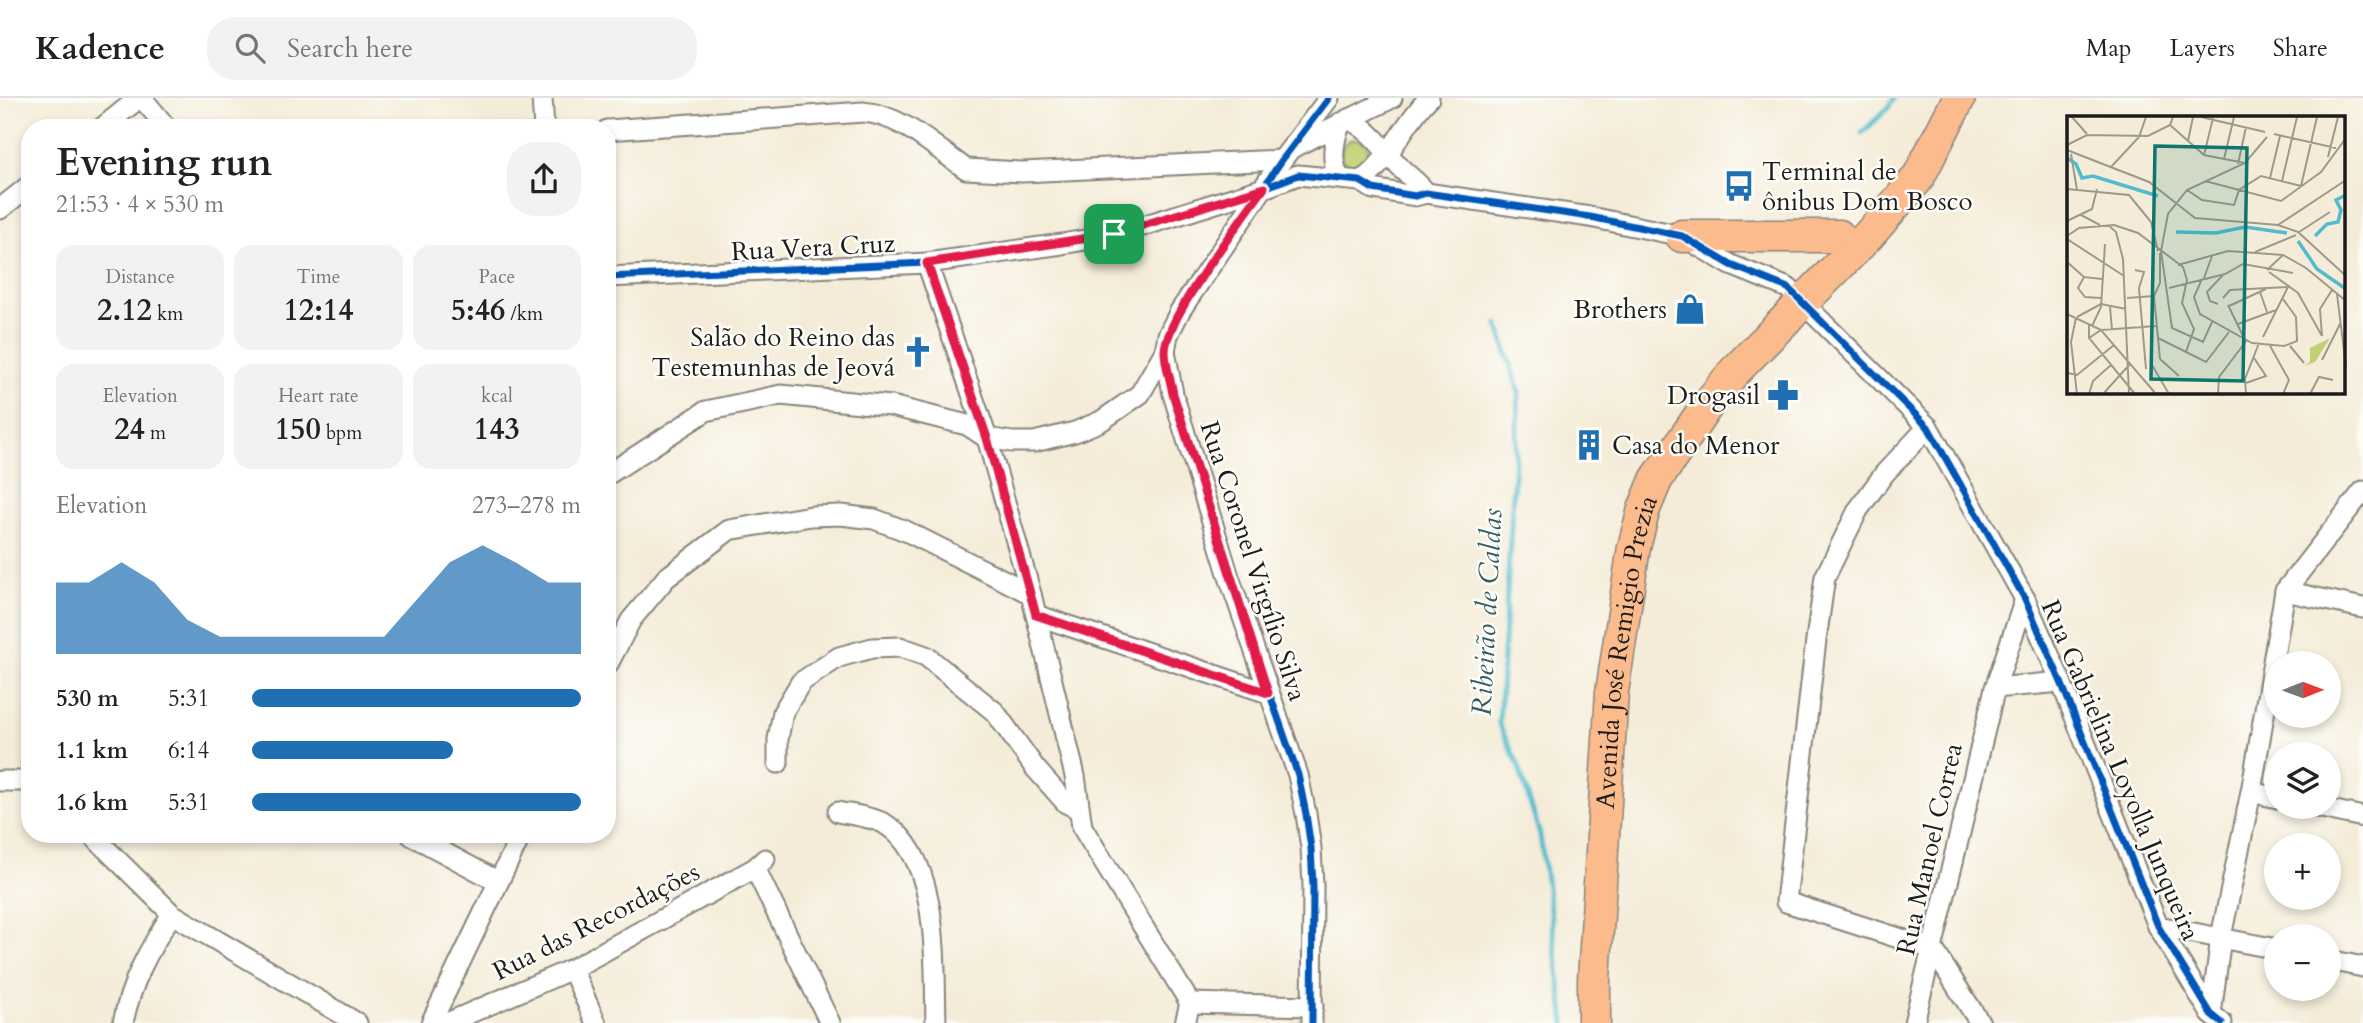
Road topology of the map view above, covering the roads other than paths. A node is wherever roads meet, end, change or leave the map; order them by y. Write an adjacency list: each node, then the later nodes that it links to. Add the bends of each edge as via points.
1 (141, 98): 9 (street); 10 (street)
2 (542, 98): 11 (street)
3 (1329, 98): 15 (street, Rua Coronel Virgílio Silva)
4 (1392, 98): 12 (street)
5 (1429, 98): 14 (street)
6 (1941, 98): 23 (main road, Avenida José Remigio Prezia, via 1913,153)
7 (1959, 98): 26 (main road, Avenida José Remigio Prezia, via 1918,178 1868,236)
8 (843, 105): 13 (street); 15 (street, via 898,121 976,172)
9 (114, 119)
10 (159, 119)
11 (543, 119)
12 (1344, 121): 14 (street, via 1373,136); 15 (street); 16 (street, via 1333,150)
13 (616, 129)
14 (1388, 152): 17 (street, via 1374,172); 20 (street)
15 (1286, 154): 18 (street, Rua Coronel Virgílio Silva)
16 (1339, 177): 17 (street); 18 (street, Rua Vera Cruz, via 1298,175)
17 (1360, 181): 20 (street, via 1373,189 1415,196)
18 (1264, 188): 24 (street, Rua Vera Cruz, via 1114,234); 27 (street, Rua Coronel Virgílio Silva, via 1180,311)
19 (21, 192): 21 (street)
20 (1426, 193): 22 (street)
21 (0, 209)
22 (1682, 236): 23 (main road); 26 (street)
23 (1839, 236): 26 (main road, Avenida José Remigio Prezia)
24 (927, 263): 25 (street, Rua Vera Cruz); 29 (street)
25 (616, 277)
26 (1797, 295): 28 (street, Rua Gabrielina Loyolla Junqueira); 73 (main road, Avenida José Remigio Prezia, via 1693,399 1642,472 1624,532 1604,641); 74 (main road, Avenida José Remigio Prezia, via 1708,404 1656,480 1644,509 1631,560 1612,692)
27 (1165, 351): 29 (street, via 1140,394 1101,421 1034,442); 40 (street, Rua Coronel Virgílio Silva, via 1173,394)
28 (1928, 427): 34 (street, Rua Gabrielina Loyolla Junqueira); 58 (street, via 1858,510 1825,577 1786,902)
29 (987, 438): 30 (street, via 967,425 891,406 781,395 706,411); 33 (street)
30 (616, 469)
31 (2363, 491): 32 (street)
32 (2284, 591): 35 (street); 44 (street)
33 (1031, 594): 36 (street); 37 (street, via 874,519 811,516 729,530 666,578 631,620)
34 (2025, 599): 38 (street, Rua Gabrielina Loyolla Junqueira); 39 (street, Rua Manoel Correa)
35 (2363, 608)
36 (1036, 615): 40 (street); 46 (street)
37 (616, 649)
38 (2061, 682): 39 (street); 55 (street, Rua Gabrielina Loyolla Junqueira)
39 (1995, 688): 58 (street, Rua Manoel Correa)
40 (1268, 693): 63 (street, Rua Coronel Virgílio Silva, via 1298,775 1308,825)
41 (778, 763): 46 (street, via 783,712 801,682 839,657 872,648 900,647 926,656 995,712 1035,768 1066,803)
42 (0, 781): 43 (street)
43 (21, 781)
44 (2250, 792): 45 (street); 56 (street)
45 (2264, 795)
46 (1078, 809): 62 (street, via 1082,827)
47 (838, 812): 71 (street, via 884,824 905,842 923,876 932,924)
48 (2341, 812): 49 (street)
49 (2363, 817)
50 (100, 843): 54 (street)
51 (426, 843): 53 (street)
52 (517, 843): 53 (street)
53 (498, 881): 67 (street)
54 (172, 914): 65 (street, via 149,949 129,996); 66 (street)
55 (2158, 926): 56 (street); 64 (street, Rua Gabrielina Loyolla Junqueira)
56 (2221, 937): 57 (street); 64 (street)
57 (2264, 946)
58 (1933, 949): 75 (street, Rua Manoel Correa); 76 (street)
59 (2341, 962): 60 (street)
60 (2363, 967)
61 (572, 969): 68 (street, Rua das Recordações); 69 (street); 70 (street, Rua das Recordações, via 760,864)
62 (1190, 1003): 63 (street); 72 (street)
63 (1313, 1015)
64 (2217, 1018)
65 (124, 1023)
66 (357, 1023)
67 (431, 1023)
68 (447, 1023)
69 (596, 1023)
70 (831, 1023)
71 (936, 1023)
72 (1185, 1023)
73 (1577, 1023)
74 (1594, 1023)
75 (1914, 1023)
76 (1980, 1023)

